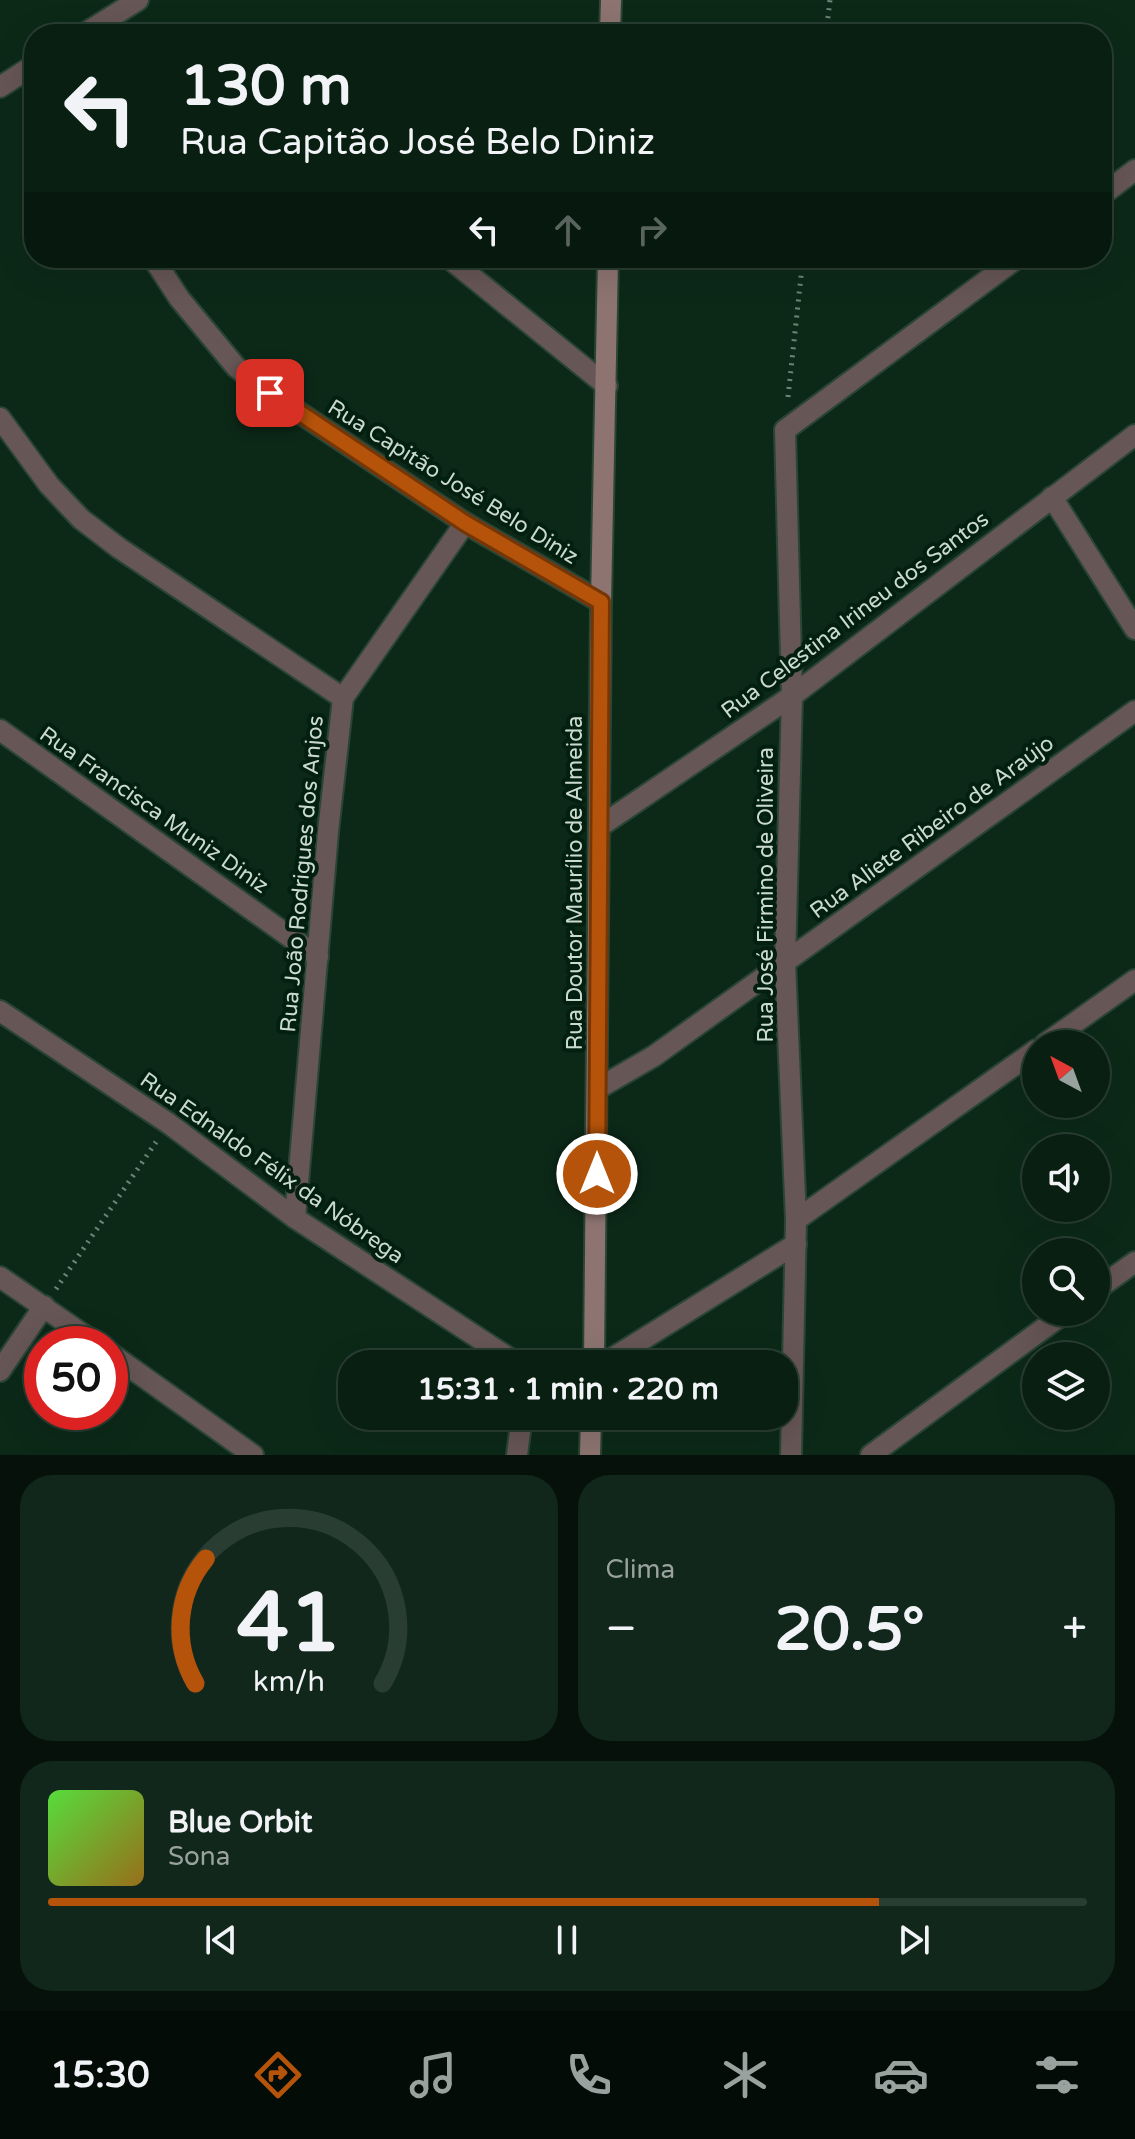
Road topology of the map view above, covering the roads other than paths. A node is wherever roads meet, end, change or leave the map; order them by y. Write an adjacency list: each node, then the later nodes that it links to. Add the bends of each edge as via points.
1 (138, 0): 3 (street)
2 (611, 0): 4 (main road)
3 (100, 24)
4 (610, 24)
5 (24, 74): 6 (street)
6 (0, 87)
7 (1135, 170): 8 (street)
8 (1112, 187)
9 (160, 268): 17 (street, Rua Capitão José Belo Diniz, via 236,367)
10 (461, 268): 13 (street)
11 (608, 268): 13 (main road, Rua Doutor Maurílio de Almeida)
12 (1004, 268): 20 (street, Rua José Firmino de Oliveira, via 785,430)
13 (607, 386): 18 (main road, Rua Doutor Maurílio de Almeida)
14 (0, 418): 21 (street, via 81,519)
15 (1135, 435): 16 (street, Rua Celestina Irineu dos Santos)
16 (1052, 497): 19 (street); 20 (street, Rua Celestina Irineu dos Santos)
17 (465, 523): 18 (street, Rua Capitão José Belo Diniz); 21 (street, Rua João Rodrigues dos Anjos)
18 (601, 602): 24 (main road, Rua Doutor Maurílio de Almeida)
19 (1135, 629)
20 (792, 696): 24 (street, Rua Celestina Irineu dos Santos); 26 (street, Rua José Firmino de Oliveira)
21 (343, 698): 25 (street, Rua João Rodrigues dos Anjos)
22 (1135, 711): 26 (street, Rua Aliete Ribeiro de Araújo)
23 (0, 730): 25 (street, Rua Francisca Muniz Diniz)
24 (599, 827): 31 (main road, Rua Doutor Maurílio de Almeida)
25 (318, 957): 32 (street, Rua João Rodrigues dos Anjos)
26 (785, 962): 31 (street, Rua Aliete Ribeiro de Araújo, via 654,1056); 33 (street, Rua José Firmino de Oliveira)
27 (1135, 980): 29 (street)
28 (0, 1011): 32 (street, Rua Ednaldo Félix da Nóbrega, via 168,1123)
29 (1065, 1030)
30 (1022, 1060): 33 (street)
31 (597, 1089): 42 (main road, Rua Doutor Maurílio de Almeida)
32 (295, 1218): 41 (street, Rua Ednaldo Félix da Nóbrega)
33 (796, 1220): 34 (street, Rua José Firmino de Oliveira)
34 (796, 1244): 43 (street); 51 (street, Rua José Firmino de Oliveira)
35 (1135, 1262): 37 (street)
36 (0, 1277): 38 (street)
37 (1110, 1280)
38 (44, 1306): 39 (street); 45 (street)
39 (72, 1326)
40 (1047, 1326): 52 (street)
41 (497, 1350)
42 (594, 1350)
43 (626, 1350)
44 (128, 1366): 48 (street)
45 (0, 1371)
46 (520, 1430): 49 (street)
47 (588, 1430): 50 (main road)
48 (253, 1455)
49 (517, 1455)
50 (590, 1455)
51 (791, 1455)
52 (871, 1455)

